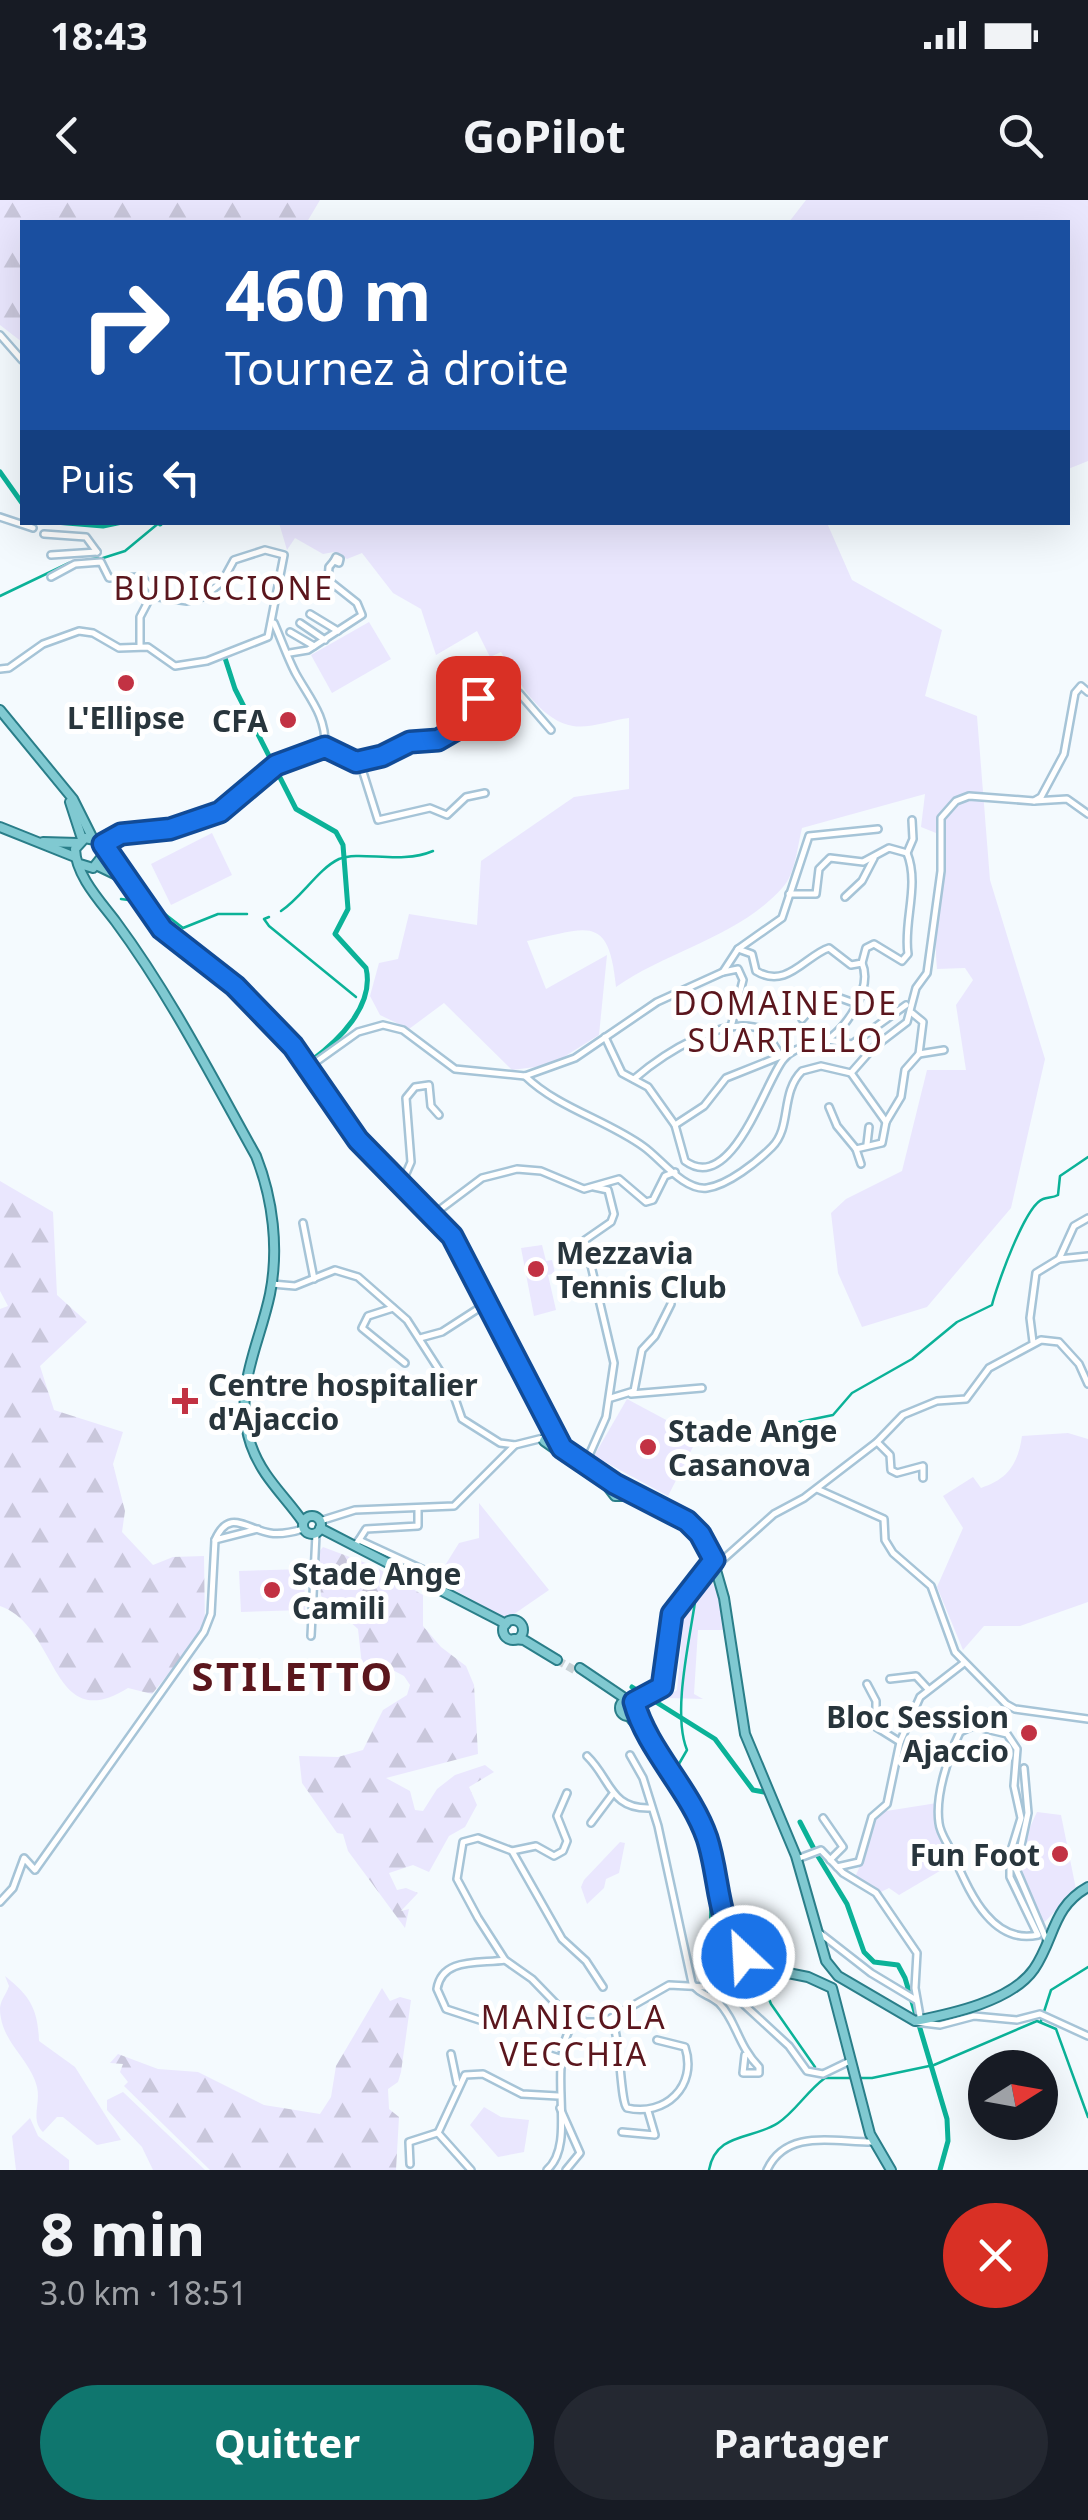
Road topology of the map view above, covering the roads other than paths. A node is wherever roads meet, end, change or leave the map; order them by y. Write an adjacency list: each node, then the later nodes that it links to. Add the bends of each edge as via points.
1 (0, 336): 2 (street)
2 (20, 358)
3 (24, 525): 4 (street)
4 (33, 528)
5 (44, 534): 6 (street, via 90,538)
6 (97, 552): 7 (street); 9 (street)
7 (51, 556)
8 (334, 561): 15 (street, via 328,580 362,608 362,615)
9 (100, 562): 10 (street, via 74,564); 11 (street, via 109,578 142,576)
10 (51, 577)
11 (156, 594): 13 (street, via 187,601 204,597 222,582 228,564 274,550 286,559); 20 (street, via 140,617)
12 (310, 614): 15 (street)
13 (274, 622): 17 (street); 18 (street)
14 (300, 623): 19 (street)
15 (338, 631): 19 (street)
16 (290, 632): 21 (street)
17 (279, 633): 18 (street); 22 (street)
18 (268, 637): 20 (street, via 176,666)
19 (325, 640): 21 (street)
20 (140, 646): 23 (street, via 119,648 79,631)
21 (314, 646): 22 (street)
22 (290, 652): 27 (street, via 324,722)
23 (0, 669)
24 (1088, 692): 30 (street, via 1081,686 1074,693 1064,754)
25 (0, 714): 35 (main road, via 73,798)
26 (551, 730): 28 (street, via 519,693 484,696 446,737 410,742)
27 (325, 747): 28 (street, via 350,762); 37 (street, via 274,766 220,812 170,829 121,834)
28 (376, 757): 29 (street, via 362,768 378,820 430,808 447,815 466,797)
29 (485, 793)
30 (1034, 801): 31 (street, via 1067,799); 51 (street, via 968,796 941,818 939,887)
31 (1088, 814)
32 (912, 820): 38 (street)
33 (0, 827): 36 (main road)
34 (878, 828): 42 (street, via 808,836)
35 (84, 840): 36 (main road); 37 (main road); 40 (main road)
36 (30, 841): 40 (main road)
37 (104, 849): 41 (main road); 45 (main road)
38 (908, 853): 39 (street, via 890,848); 47 (street, via 912,916 906,958 898,960 874,944)
39 (874, 858): 42 (street, via 830,858 819,869 816,894); 44 (street)
40 (78, 861): 41 (main road); 43 (main road)
41 (95, 867): 43 (main road); 45 (main road, via 112,869)
42 (789, 894): 46 (street, via 782,918)
43 (96, 895): 80 (main road, via 154,974 256,1156 270,1205)
44 (845, 897)
45 (142, 900): 59 (main road, via 162,929 235,986)
46 (738, 949): 47 (street, via 752,954 756,971 766,976 800,969 829,948 851,966); 48 (street)
47 (862, 963): 49 (street, via 864,995)
48 (723, 972): 53 (street, via 738,969 743,980); 54 (street, via 657,1002)
49 (857, 1004): 52 (street, via 826,993); 55 (street)
50 (906, 1005): 55 (street, via 852,1044)
51 (912, 1014): 57 (street, via 923,1022); 60 (street)
52 (802, 1019)
53 (730, 1028): 58 (street, via 764,1030); 62 (street, via 673,1052)
54 (605, 1037): 61 (street, via 575,1058); 62 (street, via 622,1073)
55 (828, 1040): 58 (street)
56 (944, 1050): 57 (street)
57 (919, 1054): 65 (street, via 905,1070 898,1105)
58 (782, 1057): 66 (street, via 726,1078 704,1106); 66 (street, via 742,1140 719,1160 700,1168 685,1162)
59 (309, 1067): 61 (street, via 358,1032 382,1025 402,1030 455,1069); 72 (main road, via 358,1140)
60 (851, 1073): 65 (street); 71 (street, via 821,1066 802,1071 788,1092 774,1145 744,1169 702,1188)
61 (525, 1076): 71 (street)
62 (634, 1079): 66 (street)
63 (830, 1107): 69 (street)
64 (438, 1114): 72 (street, via 430,1084 415,1086 406,1098 411,1162)
65 (886, 1122): 68 (street, via 882,1144)
66 (675, 1125)
67 (869, 1127): 68 (street)
68 (868, 1144): 69 (street)
69 (856, 1149): 70 (street)
70 (861, 1164)
71 (675, 1172): 73 (street, via 659,1182 649,1202 620,1179)
72 (401, 1185): 74 (main road)
73 (594, 1187): 74 (street, via 518,1170 482,1178); 90 (street, via 610,1193 614,1214 585,1240 614,1363)
74 (434, 1214): 81 (main road, via 465,1254)
75 (1088, 1218): 78 (street, via 1074,1226)
76 (304, 1223): 79 (street)
77 (1088, 1256): 78 (street)
78 (1059, 1259): 85 (street, via 1036,1273)
79 (314, 1280): 80 (street); 83 (street, via 349,1271)
80 (272, 1284): 100 (main road, via 249,1359 244,1411 258,1462)
81 (489, 1302): 84 (street); 91 (main road)
82 (671, 1304): 89 (street, via 642,1350 639,1384)
83 (393, 1308): 84 (street); 86 (street, via 368,1316 362,1328)
84 (420, 1338): 93 (street, via 462,1419)
85 (1032, 1345): 87 (street, via 1047,1338 1059,1342); 92 (street, via 985,1371 966,1399 903,1415)
86 (404, 1363)
87 (1088, 1384)
88 (702, 1388): 89 (street)
89 (628, 1393): 90 (street)
90 (611, 1398): 96 (street)
91 (547, 1434): 94 (street); 96 (main road, via 556,1432 555,1443)
92 (877, 1442): 97 (street, via 890,1454 891,1470 923,1466); 98 (street)
93 (500, 1443): 94 (street); 95 (street)
94 (516, 1444): 95 (street)
95 (503, 1455): 99 (street, via 462,1501)
96 (584, 1467): 104 (main road, via 687,1521)
97 (924, 1478)
98 (817, 1489): 104 (street, via 774,1514); 109 (street, via 884,1519 888,1547 927,1580)
99 (418, 1508): 100 (street, via 355,1510); 103 (street, via 418,1526 366,1529)
100 (312, 1527): 101 (street, via 281,1534); 103 (main road); 106 (street)
101 (258, 1529): 102 (street); 102 (street, via 231,1522)
102 (214, 1540): 130 (street, via 204,1632 35,1870 24,1858)
103 (357, 1544): 105 (main road)
104 (713, 1565): 114 (street, via 672,1614 660,1690); 126 (main road, via 745,1734)
105 (506, 1624): 107 (main road, via 505,1635); 107 (main road, via 518,1622)
106 (310, 1636)
107 (518, 1637): 108 (main road)
108 (558, 1658)
109 (964, 1663): 113 (street); 115 (street, via 1011,1708)
110 (579, 1670): 114 (main road)
111 (890, 1679): 113 (street, via 916,1676)
112 (867, 1684): 116 (street, via 876,1701 876,1727)
113 (928, 1689): 116 (street)
114 (629, 1707): 135 (main road, via 680,1782 705,1834 735,1946 763,1968)
115 (1088, 1719)
116 (900, 1742): 128 (street, via 888,1804 872,1817 866,1851 859,1862)
117 (630, 1755): 122 (street)
118 (587, 1756): 121 (street)
119 (1024, 1768): 132 (street, via 1028,1814 1016,1868)
120 (566, 1793): 125 (street, via 558,1816 568,1841 563,1851)
121 (612, 1795): 122 (street, via 630,1808); 124 (street)
122 (651, 1808): 137 (street)
123 (822, 1818): 127 (street, via 843,1847)
124 (591, 1823)
125 (512, 1851): 133 (street, via 469,1838 458,1856 460,1886); 138 (street, via 562,1939)
126 (797, 1859): 127 (street, via 818,1850); 131 (main road)
127 (830, 1860): 128 (street)
128 (837, 1867): 139 (street, via 876,1894 917,1953)
129 (1088, 1887): 132 (main road, via 1063,1905)
130 (0, 1902)
131 (820, 1932): 134 (main road); 139 (street)
132 (1042, 1937): 132 (street, via 1010,1877 1021,1818 1014,1786 1017,1749 993,1728 964,1728 944,1778 940,1829 956,1870 989,1918 1014,1935); 142 (main road, via 1033,1971 1014,1988)
133 (504, 1960): 141 (street); 143 (street, via 456,1965 436,1989 452,2012 498,2026)
134 (826, 1960): 135 (main road); 136 (main road)
135 (821, 1977): 136 (main road); 136 (main road)
136 (837, 1980): 142 (main road); 150 (main road)
137 (692, 1983): 140 (street, via 669,1985); 148 (street, via 722,2006); 150 (street, via 736,1994 807,2071 823,2074)
138 (602, 1986)
139 (916, 2000): 142 (street)
140 (612, 2018): 141 (street); 154 (street, via 621,2048 623,2105)
141 (576, 2019): 149 (street)
142 (915, 2019): 144 (street, via 926,2026 967,2016 1017,2020 1043,2014)
143 (506, 2020)
144 (1088, 2036)
145 (657, 2040): 154 (street, via 685,2048 688,2069 682,2090)
146 (534, 2050): 149 (street)
147 (451, 2054): 151 (street)
148 (745, 2056)
149 (559, 2058): 152 (street)
150 (851, 2064): 157 (main road)
151 (458, 2084): 152 (street, via 465,2075 482,2074 510,2091); 155 (street)
152 (558, 2096): 153 (street)
153 (558, 2106): 160 (street, via 560,2154); 161 (street, via 580,2153)
154 (648, 2111): 156 (street, via 656,2135)
155 (438, 2132): 158 (street, via 409,2142); 159 (street)
156 (622, 2132)
157 (874, 2142): 162 (street, via 804,2141 775,2156); 163 (main road)
158 (410, 2164)
159 (471, 2170)
160 (547, 2170)
161 (566, 2170)
162 (767, 2170)
163 (891, 2170)

